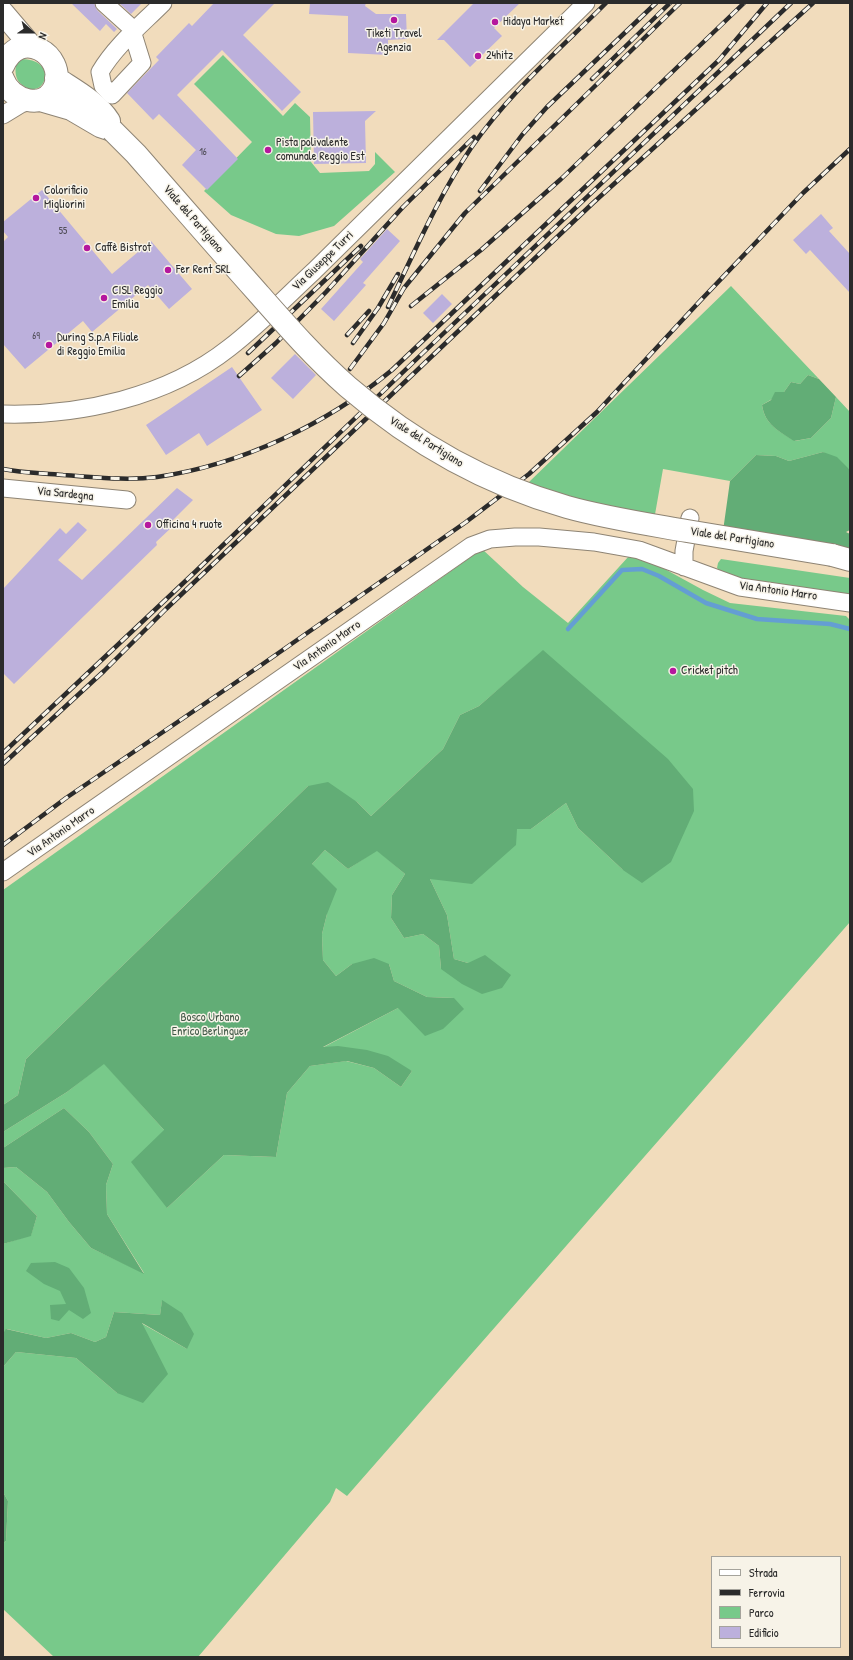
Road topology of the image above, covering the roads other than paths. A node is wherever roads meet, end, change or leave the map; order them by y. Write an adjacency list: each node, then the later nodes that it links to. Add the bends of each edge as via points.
1 (104, 3): 5 (street)
2 (163, 3): 5 (street)
3 (586, 3): 13 (street, Via Giuseppe Turri, via 304,280 228,349 193,371 142,393 53,413)
4 (3, 13): 6 (main road)
5 (134, 32): 5 (street, via 109,57 100,72 103,86 112,95 142,63)
6 (31, 46): 7 (main road, via 23,46 10,53); 8 (main road, via 47,54 56,69)
7 (3, 66)
8 (56, 78): 10 (main road, via 51,92); 12 (main road, Viale del Partigiano, via 102,112)
9 (3, 79): 10 (main road, Viale del Partigiano, via 15,95)
10 (35, 101): 11 (street, via 20,104); 12 (main road, Viale del Partigiano, via 70,109)
11 (3, 115)
12 (112, 130): 17 (main road, Viale del Partigiano, bridge, via 317,358 382,415 448,458 513,488 569,507 621,520)
13 (3, 414)
14 (3, 488): 15 (street, Via Sardegna)
15 (127, 500)
16 (690, 518): 18 (street)
17 (841, 558)
18 (684, 567): 19 (street, Via Antonio Marro, via 740,587); 20 (street, Via Antonio Marro, via 638,550 539,536 490,539 470,546)
19 (850, 603)
20 (3, 872)

